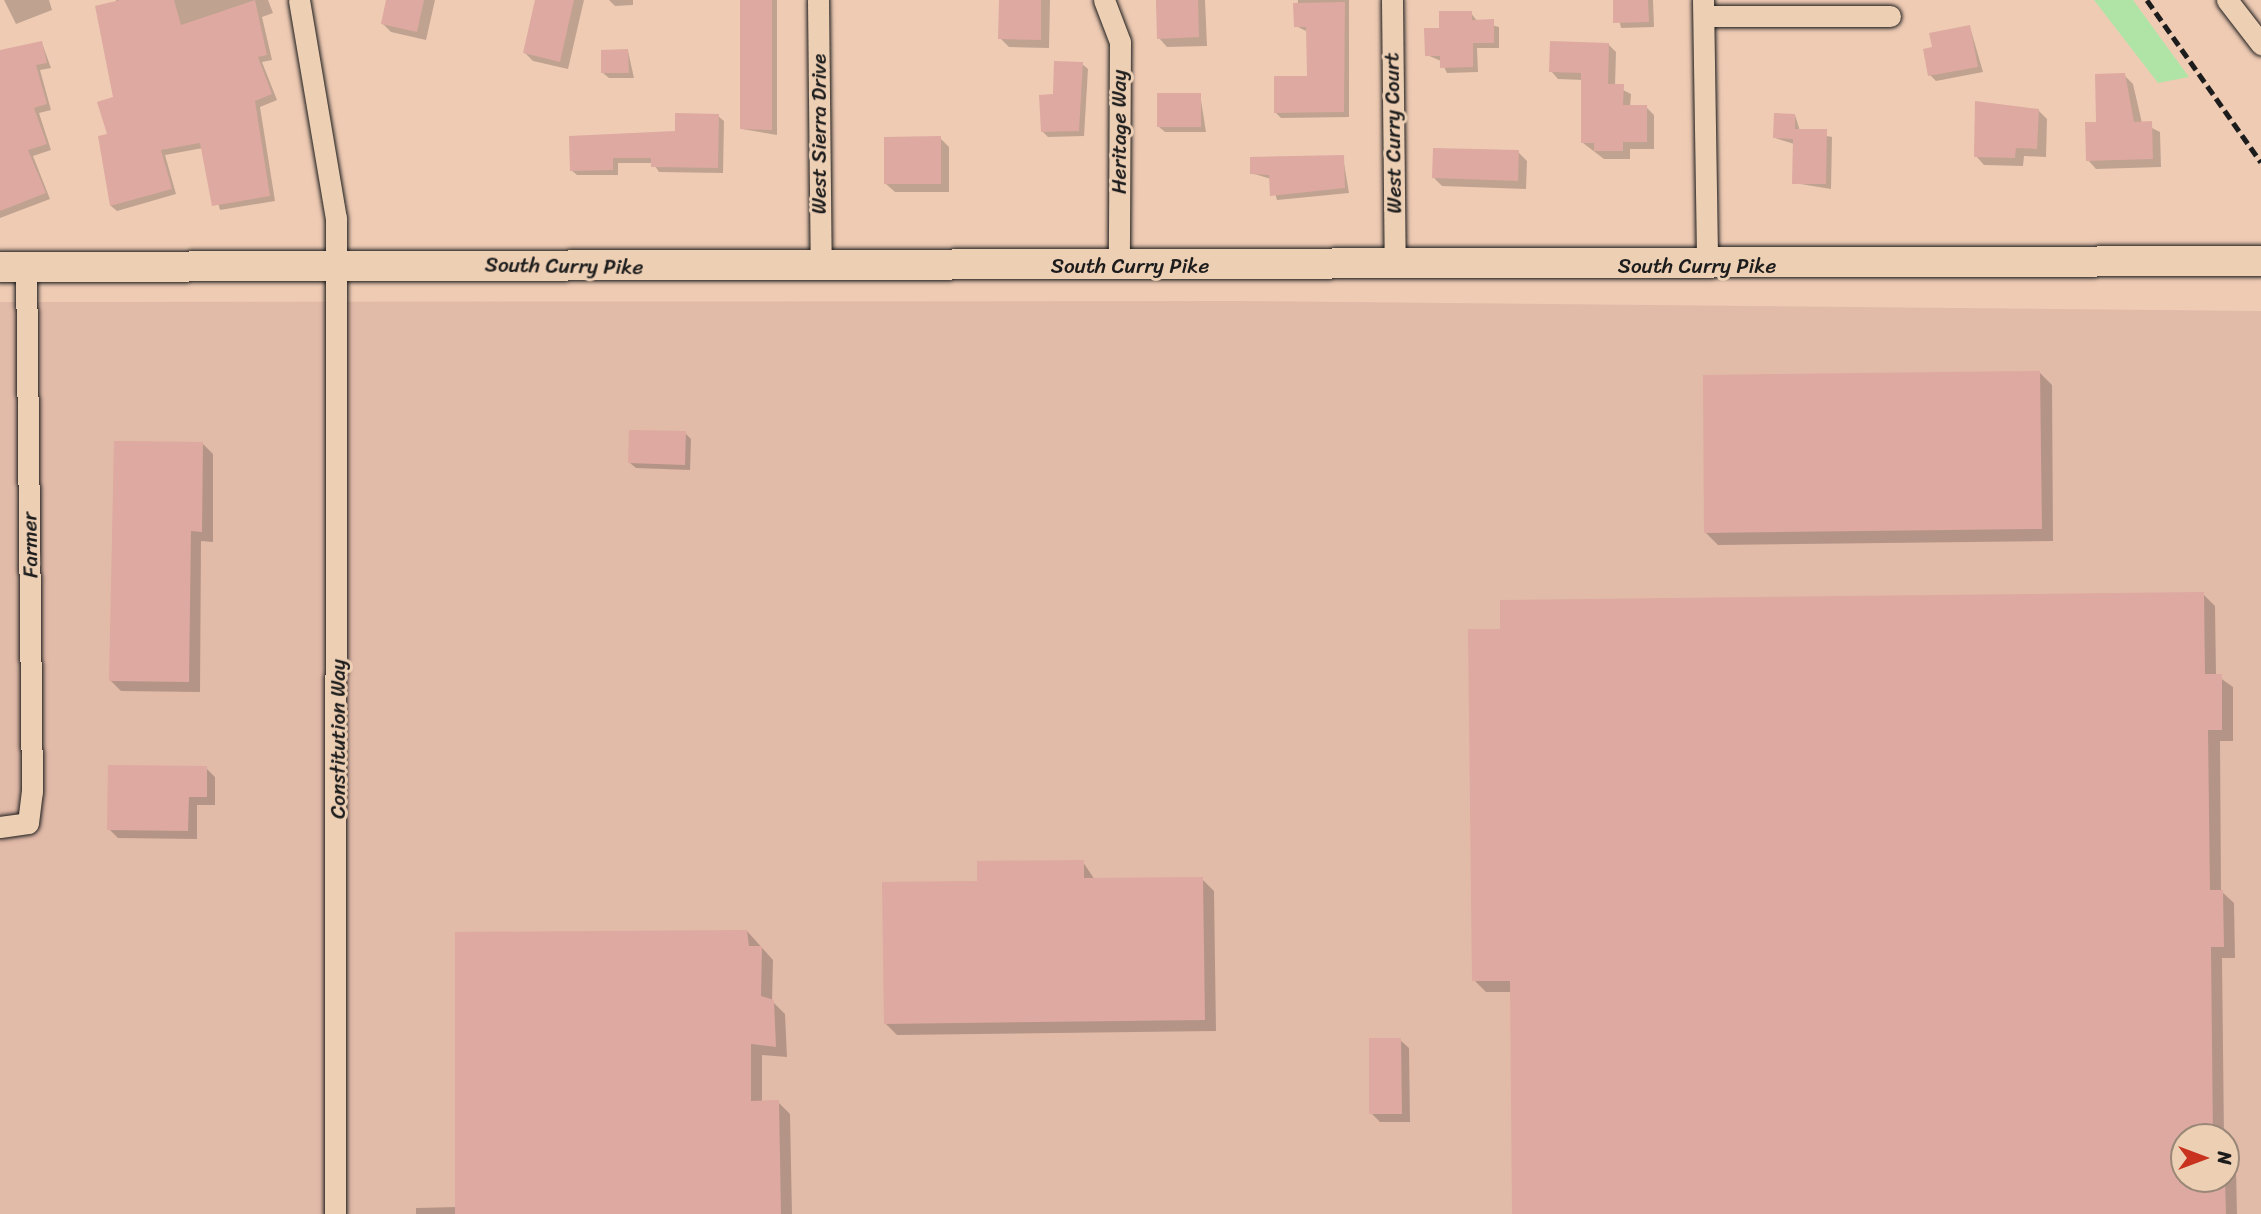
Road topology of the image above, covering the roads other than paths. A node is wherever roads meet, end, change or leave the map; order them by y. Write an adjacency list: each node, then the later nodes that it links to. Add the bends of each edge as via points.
1 (299, 0): 10 (street, Constitution Way, via 305,61 330,162)
2 (818, 0): 15 (street, West Sierra Drive)
3 (1104, 0): 11 (street, Heritage Way, via 1120,42)
4 (1392, 0): 12 (street, West Curry Court)
5 (2227, 0): 8 (street)
6 (1703, 8): 7 (street); 14 (street)
7 (1890, 16)
8 (2261, 44)
9 (2261, 261): 14 (main road, South Curry Pike)
10 (337, 264): 13 (main road, South Curry Pike); 15 (main road, South Curry Pike); 17 (street, Constitution Way)
11 (1119, 266): 12 (main road, South Curry Pike); 15 (main road, South Curry Pike)
12 (1395, 266): 14 (main road, South Curry Pike)
13 (13, 267): 16 (street, Farmer, via 27,823)
14 (1707, 267)
15 (821, 268)
16 (0, 827)
17 (335, 1214)

